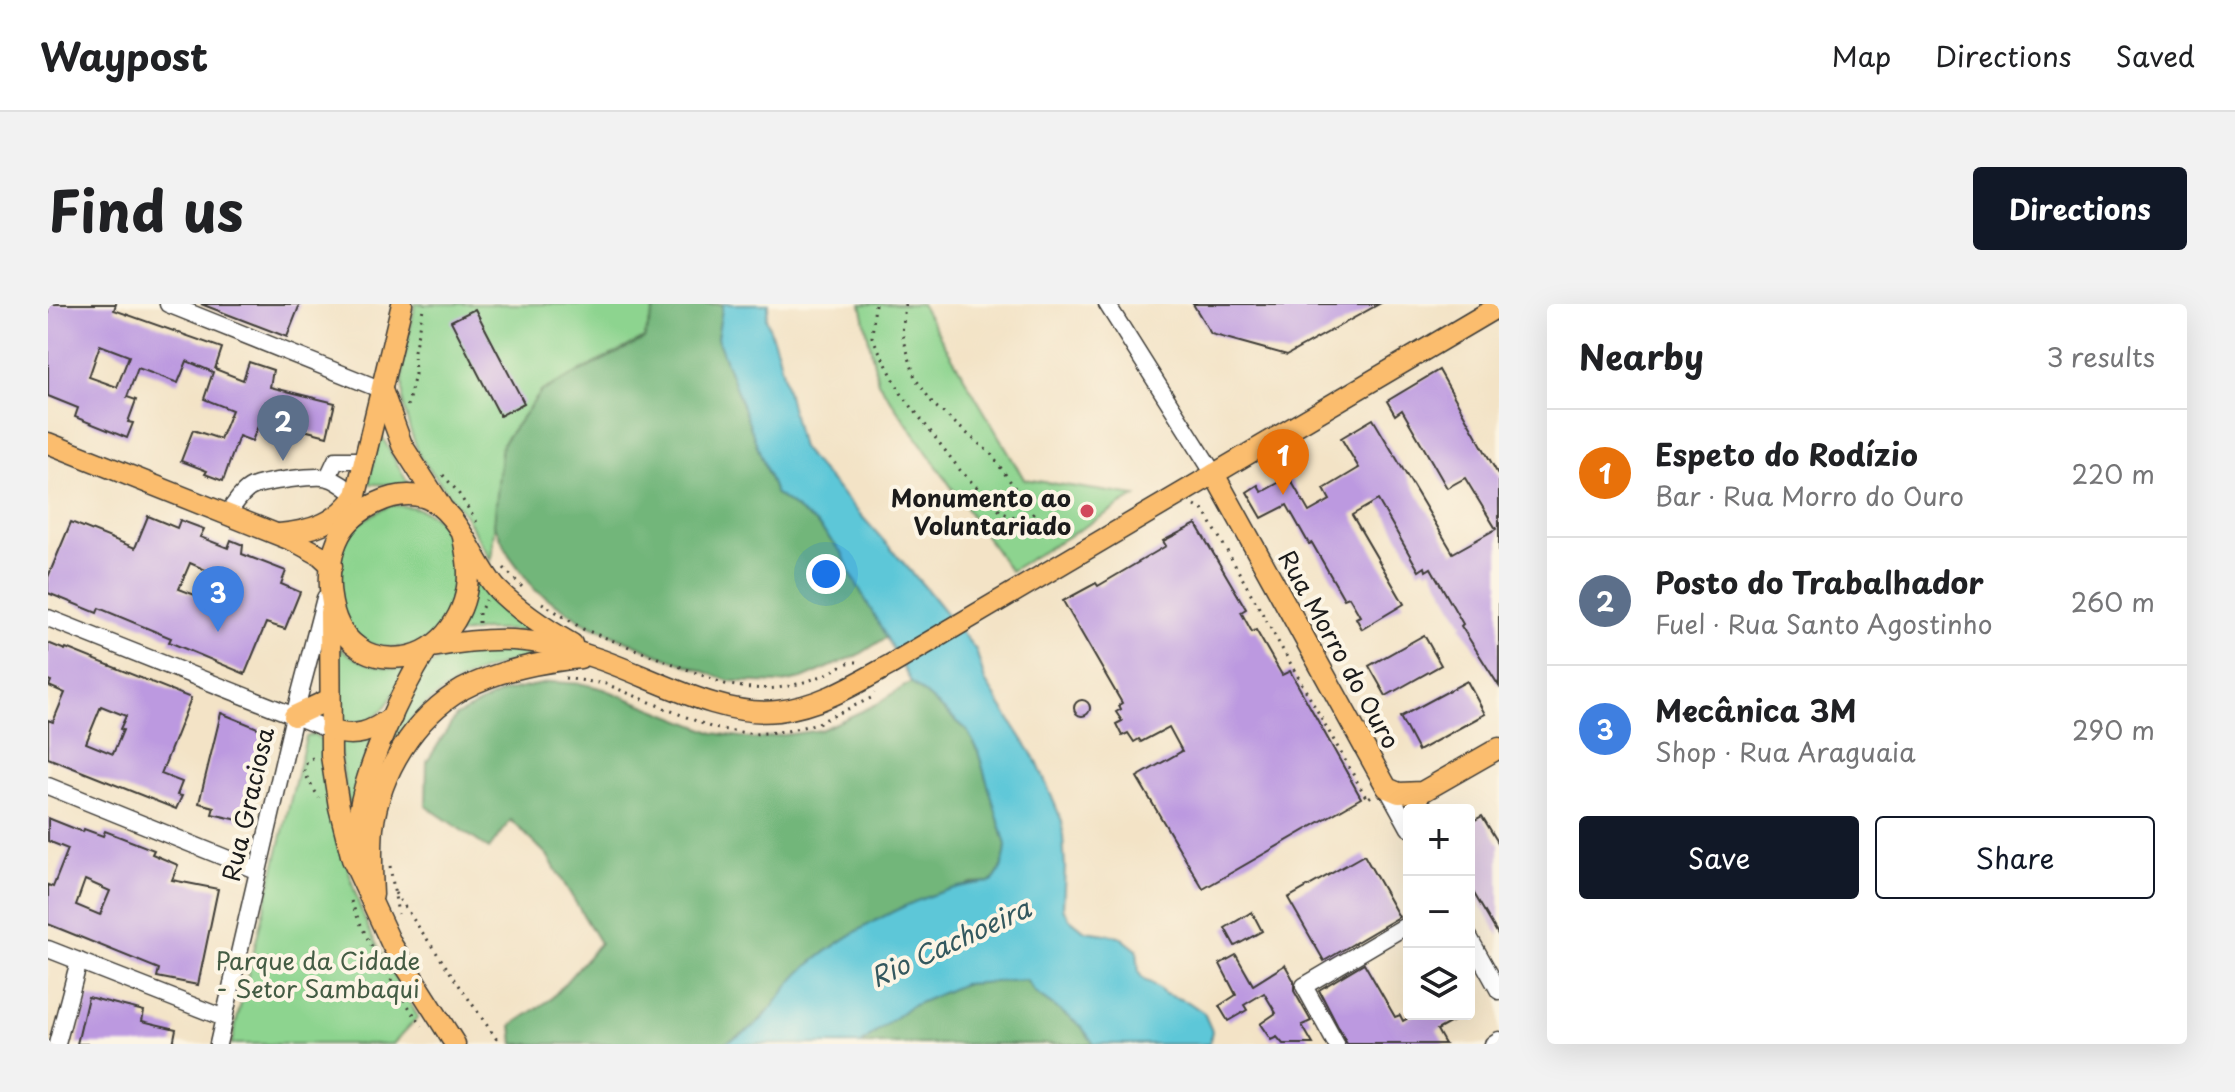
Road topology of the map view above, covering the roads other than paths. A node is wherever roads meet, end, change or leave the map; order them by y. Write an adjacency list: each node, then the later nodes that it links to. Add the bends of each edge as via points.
1 (168, 304): 5 (street)
2 (402, 304): 5 (main road)
3 (1107, 304): 9 (street)
4 (1499, 306): 8 (main road)
5 (382, 390): 7 (main road); 15 (main road, via 402,445)
6 (48, 443): 16 (main road)
7 (364, 460): 10 (street, via 336,460); 14 (main road)
8 (1233, 463): 9 (main road); 12 (main road)
9 (1214, 474): 11 (main road); 12 (main road, Rua Morro do Ouro)
10 (328, 477): 14 (street); 16 (street, via 253,486)
11 (1181, 493): 12 (main road); 22 (main road, via 890,665 814,703 747,711)
12 (1226, 495): 29 (main road, Rua Morro do Ouro)
13 (385, 499): 14 (main road); 15 (main road, via 413,495); 19 (main road, via 344,530 334,549)
14 (350, 503): 18 (main road, via 320,526)
15 (443, 509): 17 (main road)
16 (226, 515): 18 (main road)
17 (472, 534): 21 (main road, via 463,601 450,629); 22 (main road, via 487,577 506,597)
18 (275, 535): 19 (main road, via 309,548)
19 (331, 577): 21 (main road, via 334,611 351,643 381,657); 23 (main road); 24 (street, Rua Graciosa)
20 (48, 618): 24 (street)
21 (429, 649): 22 (main road, via 516,639); 25 (main road)
22 (592, 656): 33 (main road, via 484,680 448,699 416,730 391,767 380,797 373,826)
23 (330, 699): 24 (main road); 26 (main road)
24 (294, 716): 26 (street); 32 (street, Rua Graciosa)
25 (392, 717): 26 (main road, via 362,734); 33 (main road, via 359,816 359,840)
26 (330, 730): 34 (main road, via 345,835)
27 (1499, 748): 30 (main road)
28 (48, 786): 32 (street)
29 (1387, 788): 30 (main road); 31 (street, Rua Morro do Ouro)
30 (1418, 801)
31 (1403, 817)
32 (258, 871): 40 (street, Rua Graciosa)
33 (373, 895): 34 (main road)
34 (379, 919): 44 (main road)
35 (1403, 928): 45 (street, via 1304,986)
36 (1475, 948): 39 (street)
37 (48, 949): 38 (street)
38 (79, 961): 40 (street); 42 (street)
39 (1499, 991)
40 (224, 1018): 43 (street, Rua Graciosa)
41 (1499, 1040): 46 (street)
42 (57, 1044)
43 (218, 1044)
44 (455, 1044)
45 (1336, 1044)
46 (1493, 1044)

